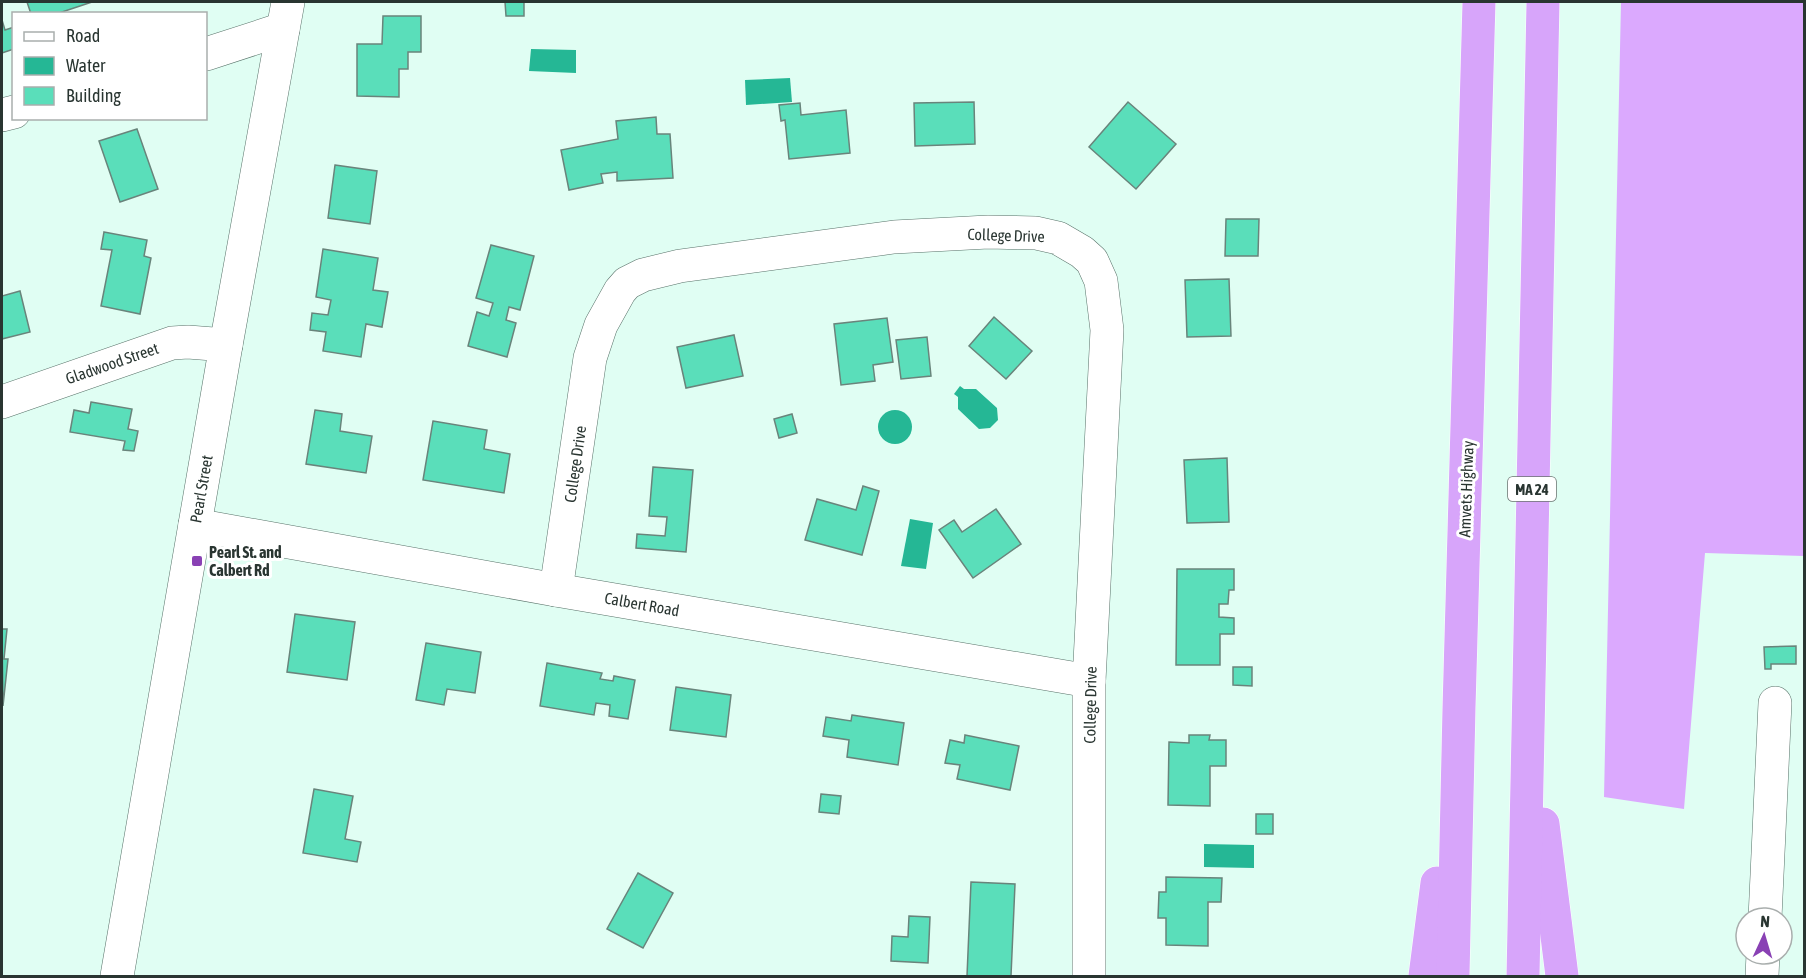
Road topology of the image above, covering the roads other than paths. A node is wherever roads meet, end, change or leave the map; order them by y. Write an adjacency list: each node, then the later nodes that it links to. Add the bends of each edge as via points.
1 (1479, 2): 12 (highway, Amvets Highway)
2 (1543, 2): 11 (highway, MA 24)
3 (285, 15): 4 (street); 5 (street, Pearl Street)
4 (207, 54)
5 (226, 345): 6 (street, Gladwood Street, via 172,343); 7 (street, Pearl Street)
6 (2, 402)
7 (195, 525): 8 (street, Calbert Road); 14 (street, Pearl Street)
8 (556, 590): 9 (street, Calbert Road); 9 (street, College Drive, via 590,358 609,309 627,283 680,266 894,237 1035,233 1058,238 1092,261 1101,281 1107,330)
9 (1089, 681): 15 (street, College Drive)
10 (1775, 703): 13 (street)
11 (1528, 705): 18 (highway, MA 24); 19 (highway)
12 (1459, 708): 16 (highway); 17 (highway, Amvets Highway)
13 (1766, 906)
14 (117, 976)
15 (1089, 976)
16 (1425, 976)
17 (1453, 976)
18 (1523, 976)
19 (1562, 976)

